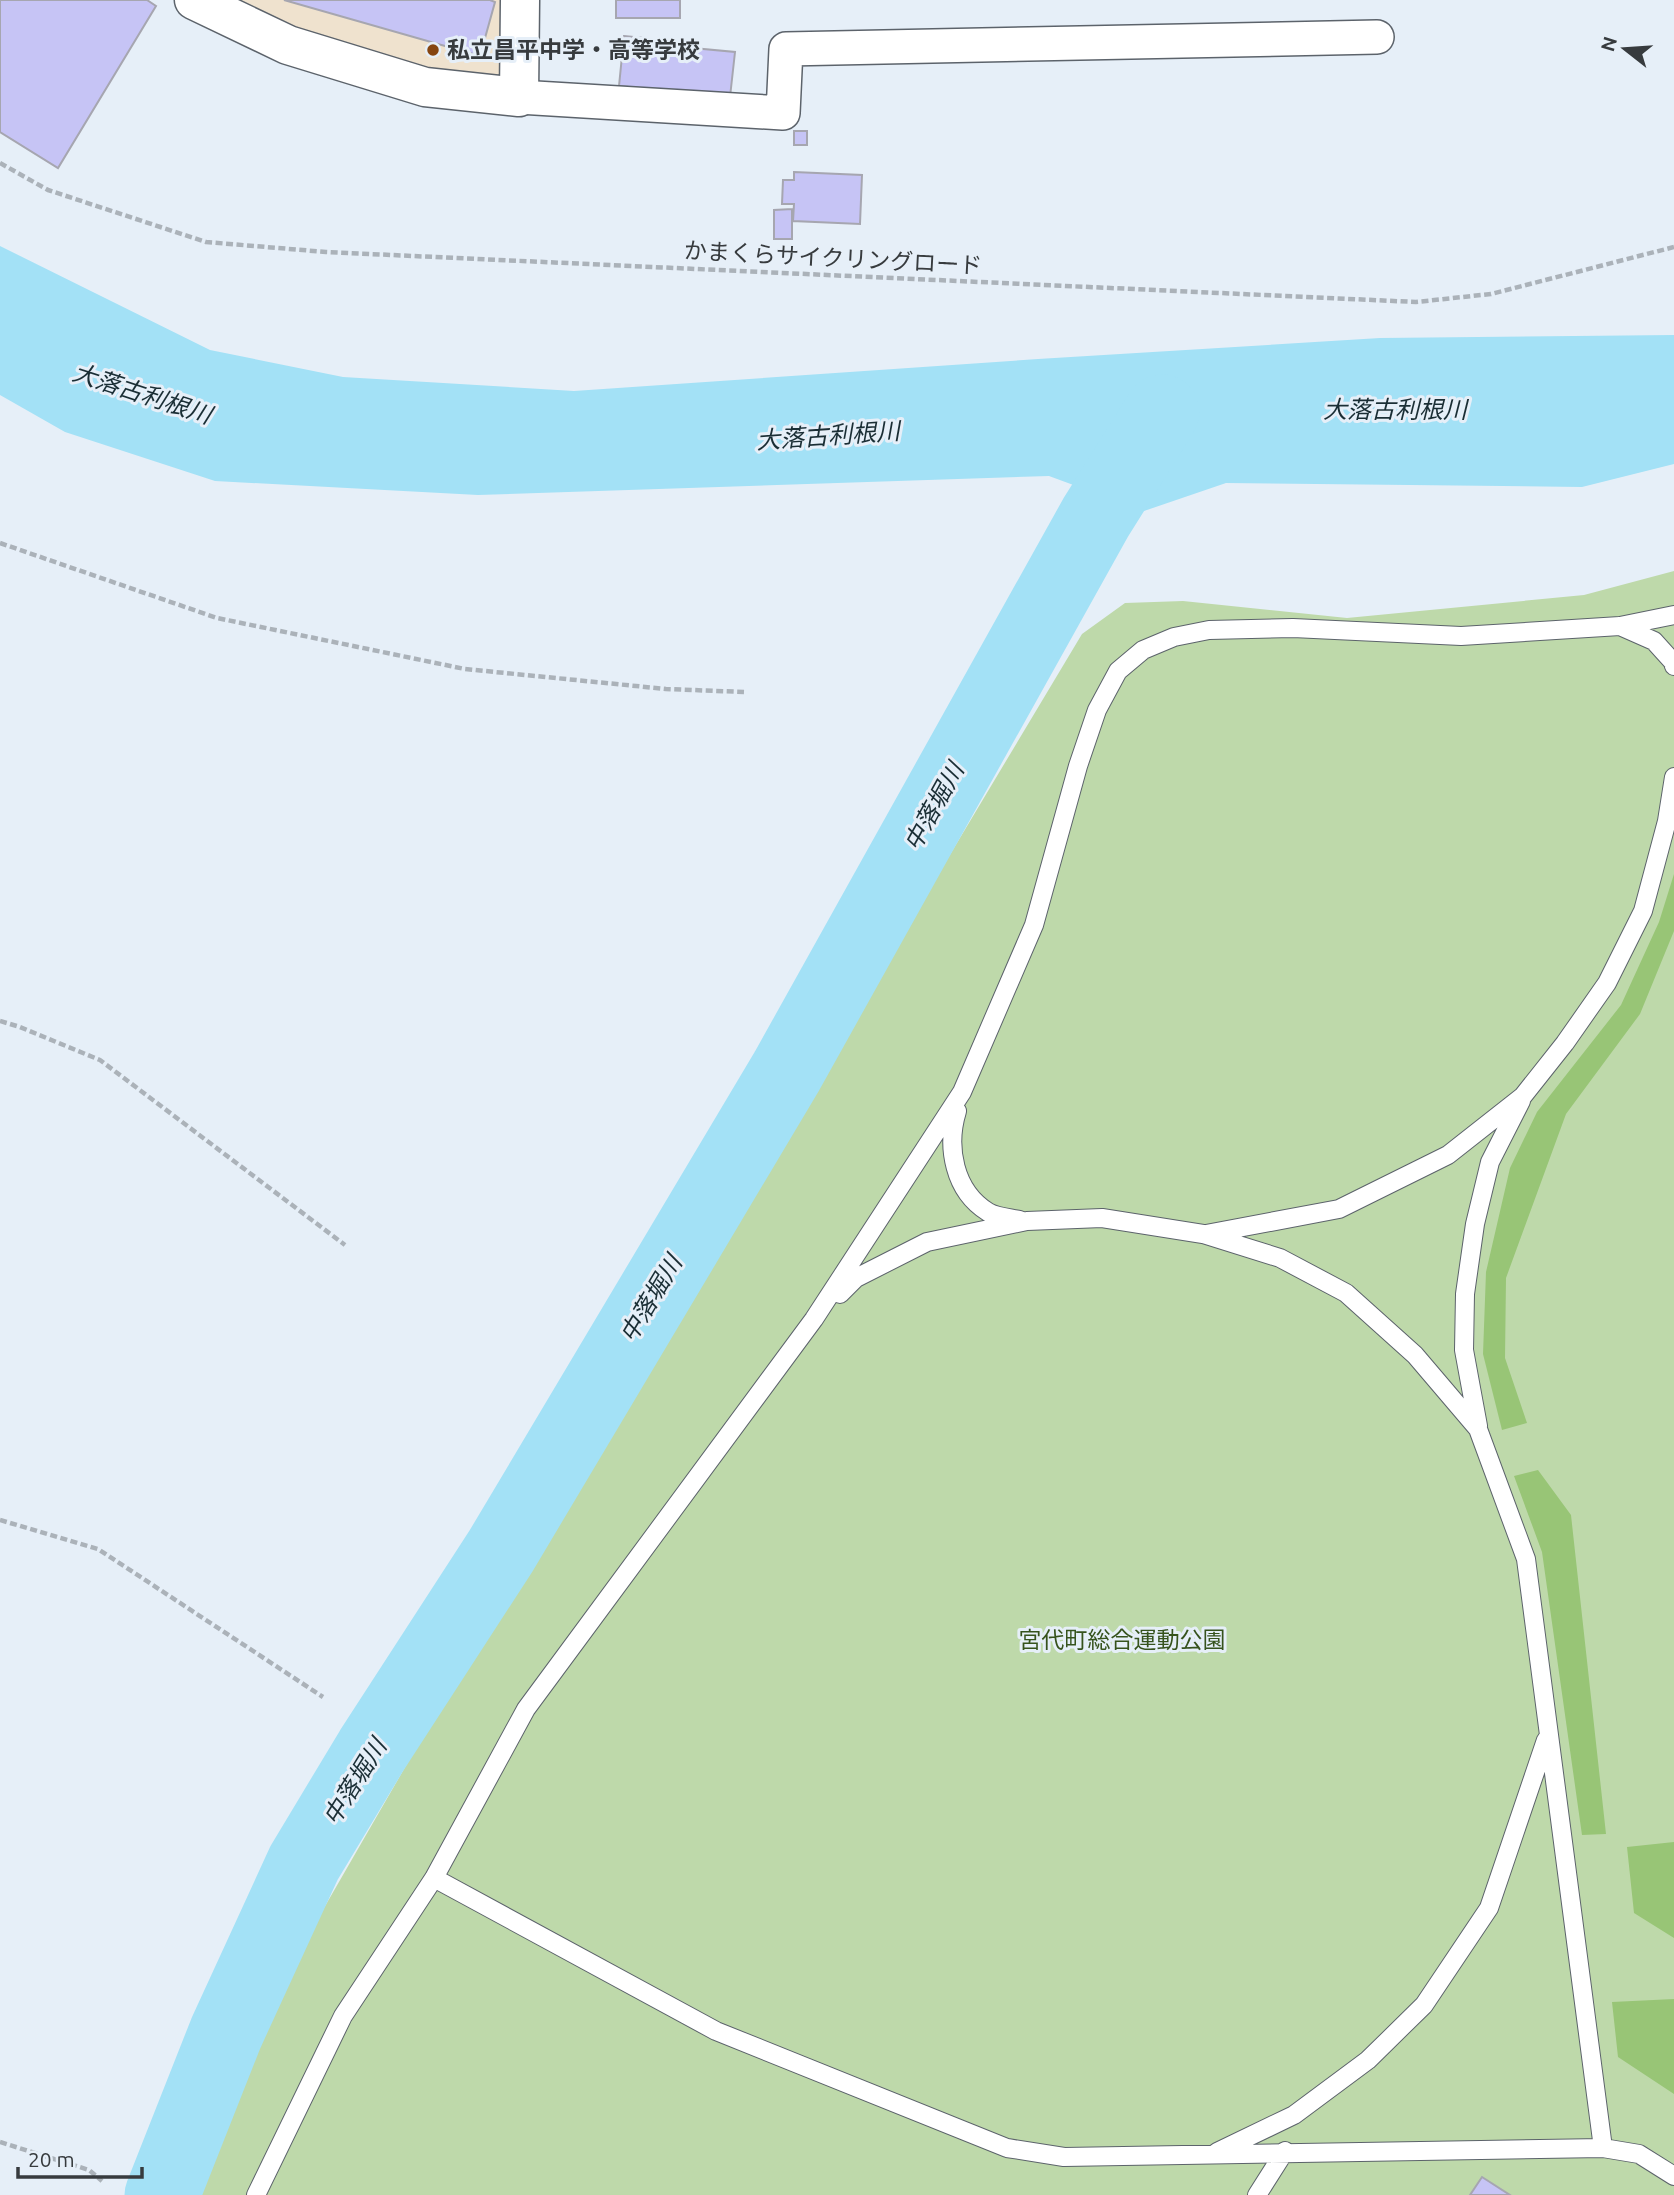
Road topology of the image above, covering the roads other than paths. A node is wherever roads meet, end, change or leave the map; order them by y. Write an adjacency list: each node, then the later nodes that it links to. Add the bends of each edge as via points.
1 (194, 0): 4 (street, via 288,45 425,87)
2 (520, 0): 4 (street)
3 (1377, 37): 4 (street, via 786,49 783,113)
4 (519, 97)
5 (1674, 615): 6 (lane)
6 (1620, 626): 7 (lane, via 1654,641); 9 (lane, via 1461,635 1293,628 1209,630 1143,650 1118,671 1097,710 1034,925)
7 (1674, 666)
8 (1674, 777): 10 (lane, via 1643,911 1608,983)
9 (962, 1092): 11 (lane, via 951,1129 953,1158 965,1191 990,1213); 13 (lane)
10 (1523, 1096): 12 (lane, via 1448,1155 1339,1209); 14 (lane, via 1490,1162 1466,1282 1464,1350)
11 (1027, 1221): 12 (lane, via 1102,1219); 13 (lane, via 927,1242 856,1278)
12 (1203, 1234): 14 (lane, via 1280,1258 1346,1293 1415,1355)
13 (814, 1319): 16 (lane, via 526,1709)
14 (1478, 1429): 15 (lane, via 1526,1559)
15 (1548, 1735): 17 (lane); 19 (lane, via 1489,1908 1424,2005 1368,2060 1294,2115)
16 (434, 1878): 19 (lane, via 716,2031 1007,2148 1064,2157); 21 (lane, via 343,2016)
17 (1603, 2148): 18 (lane); 20 (lane, via 1639,2154)
18 (1285, 2151): 19 (lane); 22 (lane)
19 (1211, 2155)
20 (1674, 2176)
21 (256, 2195)
22 (1258, 2195)

